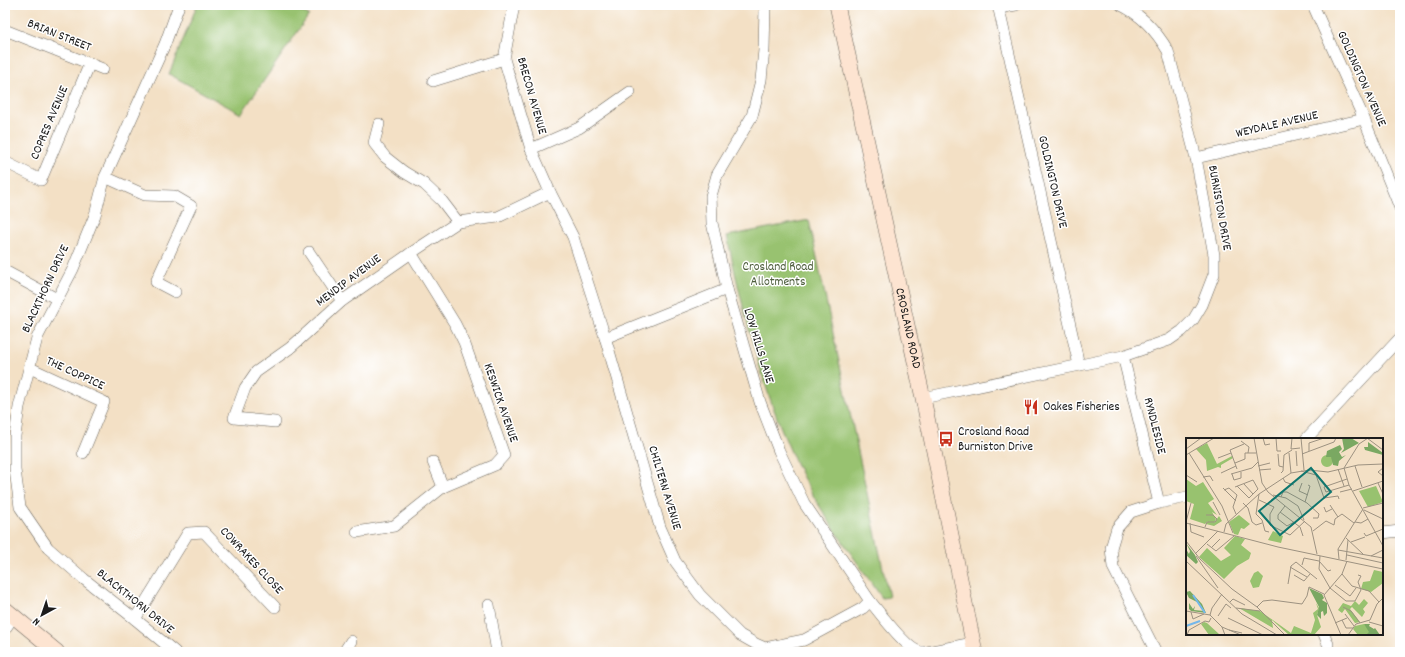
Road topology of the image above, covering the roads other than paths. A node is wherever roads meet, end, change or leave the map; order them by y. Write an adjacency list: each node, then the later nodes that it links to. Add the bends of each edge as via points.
1 (179, 5): 20 (street, BLACKTHORN DRIVE, via 165,44)
2 (514, 5): 10 (street, BRECON AVENUE)
3 (765, 5): 27 (street, LOW HILLS LANE, via 761,80 752,116 717,175 711,196 712,223)
4 (837, 5): 36 (street, CROSLAND ROAD)
5 (1016, 5): 8 (street)
6 (1121, 5): 18 (street, BURNISTON DRIVE, via 1132,10 1150,25 1168,51)
7 (1313, 5): 15 (street, GOLDINGTON AVENUE)
8 (998, 6): 34 (street, GOLDINGTON DRIVE)
9 (5, 30): 11 (street, BRIAN STREET)
10 (504, 60): 13 (street); 17 (street, BRECON AVENUE)
11 (90, 63): 12 (street, BRIAN STREET); 19 (street, COPRES AVENUE, via 41,180)
12 (103, 69)
13 (433, 81)
14 (630, 92): 17 (street, via 579,128)
15 (1364, 119): 18 (street, WEYDALE AVENUE); 22 (street, GOLDINGTON AVENUE)
16 (379, 124): 23 (street, via 374,143 385,157 424,184 442,201)
17 (531, 149): 21 (street, BRECON AVENUE)
18 (1196, 158): 33 (street, BURNISTON DRIVE, via 1214,255 1214,274 1208,292 1193,320 1182,331 1169,340)
19 (5, 162)
20 (105, 177): 28 (street, via 145,195 174,196 190,206 156,282); 29 (street, BLACKTHORN DRIVE, via 95,215 73,269)
21 (550, 192): 23 (street, MENDIP AVENUE, via 498,217); 31 (street, CHILTERN AVENUE, via 573,237)
22 (1400, 208)
23 (458, 222): 25 (street, MENDIP AVENUE)
24 (309, 252): 30 (street)
25 (412, 253): 30 (street, MENDIP AVENUE); 42 (street, KESWICK AVENUE, via 464,342 504,455 495,465)
26 (5, 271): 29 (street)
27 (727, 289): 31 (street); 48 (street, LOW HILLS LANE, via 760,402 779,451 804,503)
28 (175, 292)
29 (57, 299): 35 (street, BLACKTHORN DRIVE, via 37,338)
30 (342, 301): 37 (street, MENDIP AVENUE, via 290,348 256,372 245,388 234,418)
31 (605, 338): 55 (street, CHILTERN AVENUE, via 660,528 675,561 700,595 740,635)
32 (1400, 338): 39 (street)
33 (1123, 356): 34 (street, BURNISTON DRIVE); 44 (street, RYNDLESIDE)
34 (1079, 365): 36 (street, BURNISTON DRIVE)
35 (30, 368): 38 (street, BLACKTHORN DRIVE); 40 (street, THE COPPICE, via 104,402)
36 (923, 398): 54 (street, CROSLAND ROAD)
37 (275, 422)
38 (10, 437): 52 (street, BLACKTHORN DRIVE, via 20,507 48,548 84,580)
39 (1307, 438)
40 (82, 453)
41 (432, 462): 42 (street)
42 (443, 487): 46 (street, KESWICK AVENUE, via 394,526)
43 (1186, 498): 44 (street)
44 (1159, 503): 61 (street, via 1131,512 1117,528 1111,548 1113,567)
45 (1400, 531): 47 (street)
46 (357, 532)
47 (1383, 533)
48 (870, 601): 55 (street, CHILTERN AVENUE, via 863,608 804,640); 60 (street, LOW HILLS LANE, via 909,646)
49 (489, 605): 59 (street)
50 (274, 607): 52 (street, COWRAKES CLOSE, via 204,532 188,533)
51 (8, 618): 56 (street)
52 (135, 619): 57 (street, BLACKTHORN DRIVE)
53 (351, 641): 58 (street)
54 (974, 648): 60 (street, LOW HILLS LANE)
55 (765, 650)
56 (57, 652)
57 (175, 652)
58 (344, 652)
59 (497, 652)
60 (927, 652)
61 (1156, 652)

